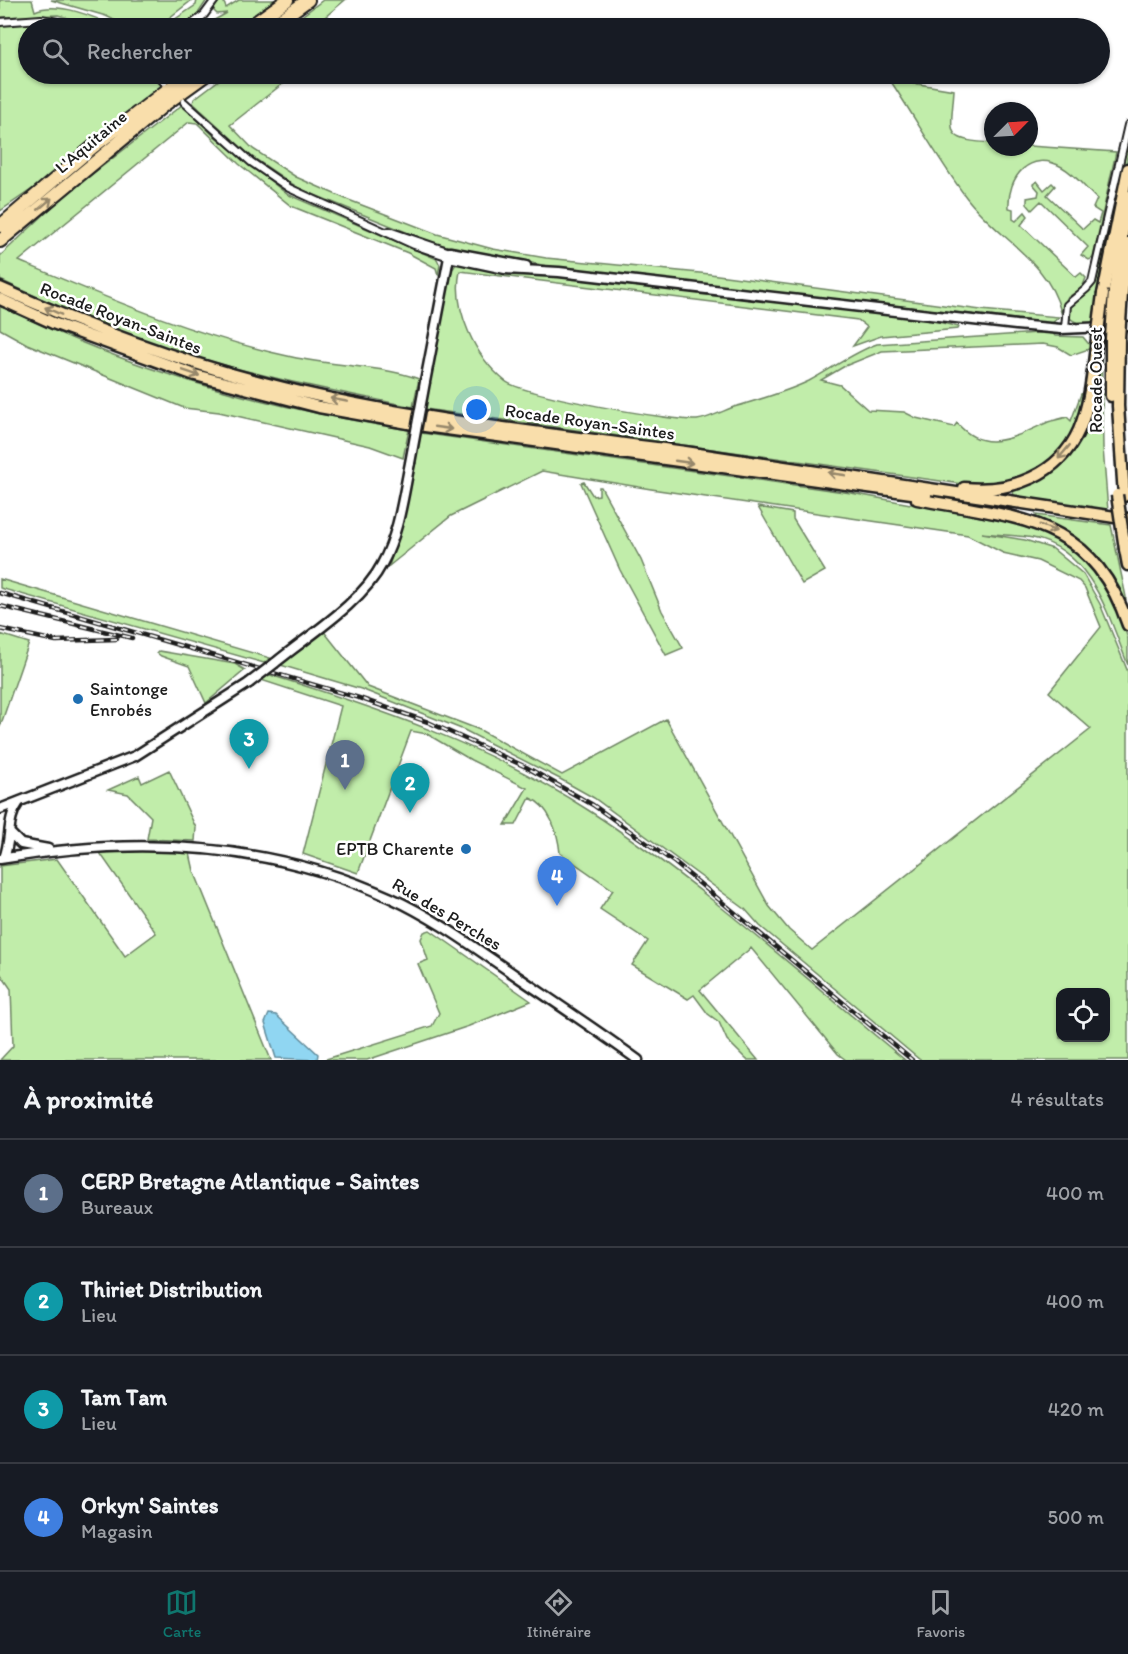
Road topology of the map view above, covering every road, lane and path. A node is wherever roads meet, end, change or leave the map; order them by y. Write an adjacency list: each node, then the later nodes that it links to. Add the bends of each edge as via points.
1 (214, 0): 4 (street)
2 (287, 0): 5 (highway)
3 (308, 0): 6 (highway)
4 (200, 18)
5 (262, 18)
6 (283, 18)
7 (18, 21): 8 (street)
8 (0, 22)
9 (175, 84): 15 (highway, L'Aquitaine)
10 (193, 84): 16 (highway, L'Aquitaine, one-way to 10)
11 (184, 102): 18 (street, via 269,176 308,198 414,245)
12 (1128, 125): 23 (street, via 1092,282 1067,305)
13 (1128, 169): 20 (main road)
14 (1128, 195): 20 (main road, Rocade Ouest)
15 (0, 225)
16 (0, 241)
17 (1128, 242): 20 (main road, Rocade Ouest)
18 (450, 254): 23 (street, via 505,269); 30 (street, bridge, via 410,463 390,548 374,578 353,600 249,683 135,756)
19 (0, 288): 24 (main road, Rocade Royan-Saintes, one-way to 19, via 325,398 142,346)
20 (1113, 293): 24 (main road, one-way to 24, bridge, via 1096,339 1080,428 1049,468 1024,482 990,488); 26 (main road, Rocade Ouest, bridge)
21 (0, 299): 25 (main road, Rocade Royan-Saintes, one-way to 25, via 53,323 195,375 319,407 425,426)
22 (1128, 326): 23 (street)
23 (1065, 328)
24 (895, 482): 27 (main road, Rocade Royan-Saintes)
25 (887, 491): 27 (main road, Rocade Royan-Saintes); 29 (main road, one-way to 29, via 1013,517 1058,532 1077,544 1104,572)
26 (1121, 496): 27 (main road, Rocade Ouest); 28 (main road, Rocade Ouest, bridge)
27 (1126, 522)
28 (1128, 565)
29 (1128, 625)
30 (20, 800): 31 (street); 32 (street, via 11,815)
31 (0, 809)
32 (10, 834): 33 (street, via 21,844); 34 (street)
33 (63, 851): 34 (street, Rue des Perches); 35 (street, Rue des Perches, via 135,845 209,848 275,858 359,884 394,899 460,938)
34 (2, 858)
35 (638, 1060)

